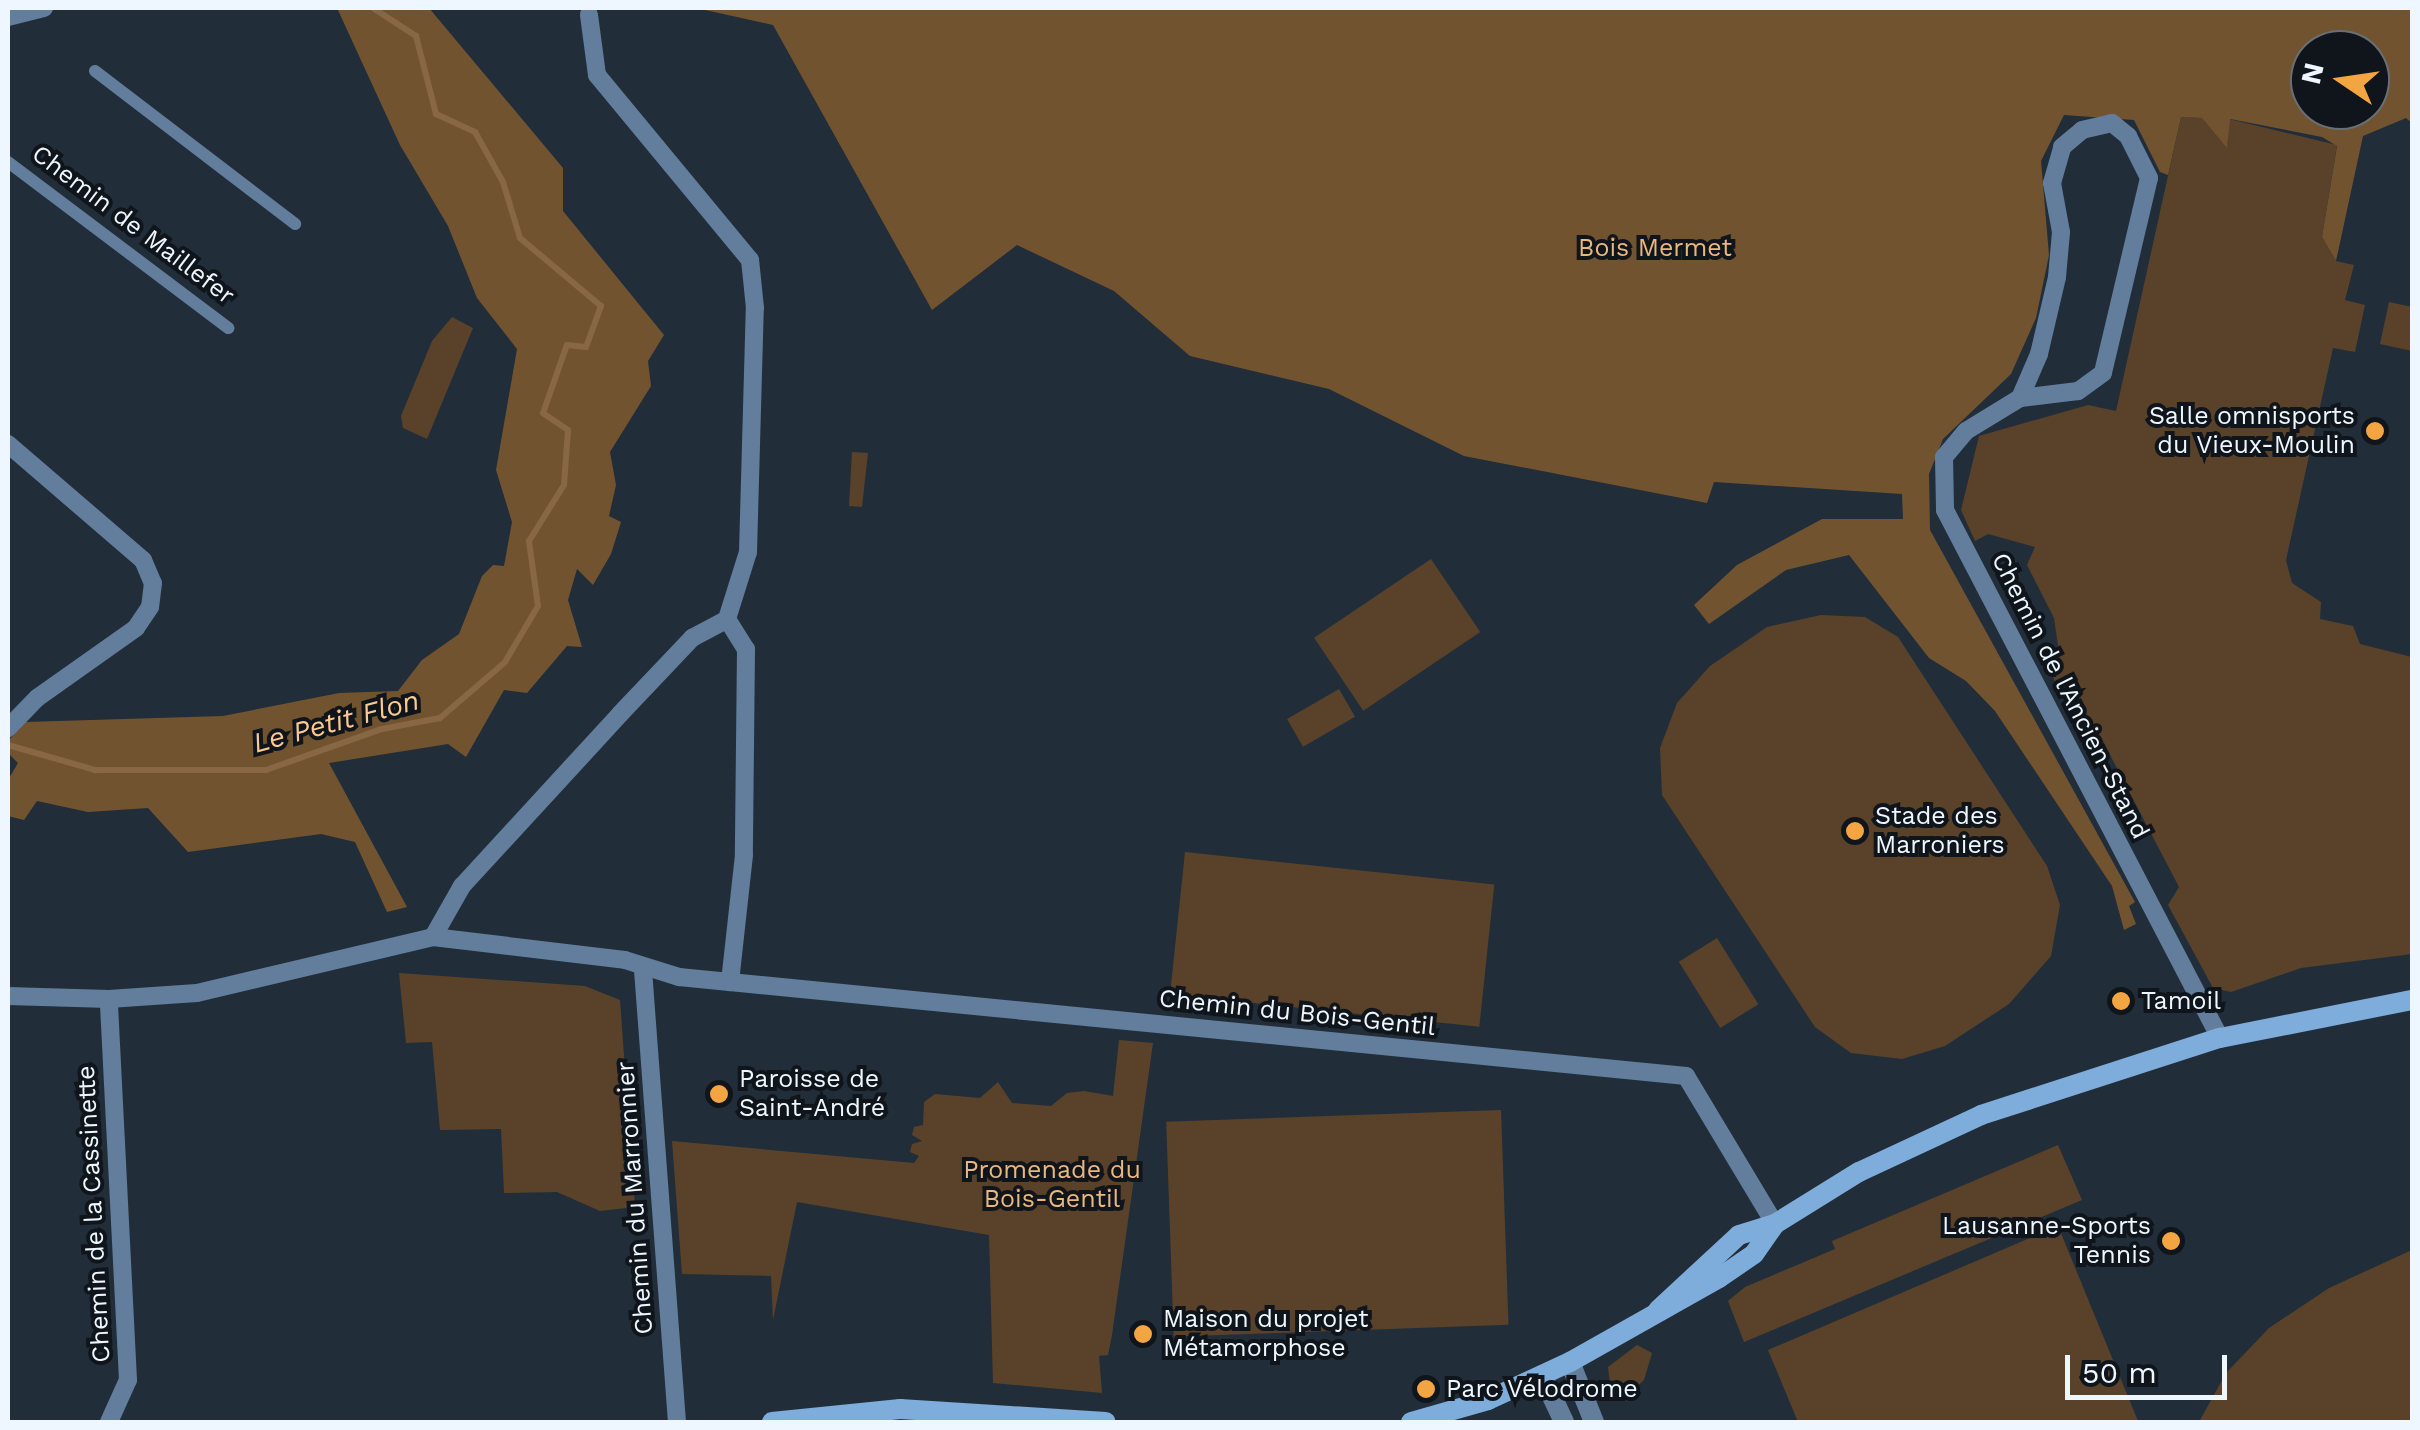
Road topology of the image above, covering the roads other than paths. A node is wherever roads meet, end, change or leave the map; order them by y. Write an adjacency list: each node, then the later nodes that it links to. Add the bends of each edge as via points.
1 (44, 8): 3 (street)
2 (589, 15): 10 (street, via 597,75 750,260 755,308 748,552)
3 (8, 16)
4 (95, 72): 6 (street)
5 (8, 162): 7 (street, Chemin de Maillefer)
6 (295, 224)
7 (228, 328)
8 (2020, 398): 8 (street, Chemin de l'Ancien-Stand, via 2058,277 2062,232 2052,183 2062,147 2082,130 2112,123 2128,136 2149,178 2103,373 2078,391); 18 (street, Chemin de l'Ancien-Stand, via 1966,431 1944,457 1946,510)
9 (8, 444): 11 (street, via 144,560 152,583 150,608 136,628 95,653)
10 (726, 619): 12 (street, via 692,638 462,886); 14 (street, via 746,649 744,856)
11 (11, 724)
12 (433, 937): 13 (street, Chemin du Bois-Gentil, via 625,960); 16 (street, Chemin du Bois-Gentil, via 197,992)
13 (643, 970): 14 (street, Chemin du Bois-Gentil); 23 (street, Chemin du Marronnier)
14 (730, 982): 19 (street, Chemin du Bois-Gentil, via 1686,1076)
15 (8, 996): 16 (street, Chemin du Bois-Gentil)
16 (109, 999): 22 (street, Chemin de la Cassinette, via 128,1380)
17 (2412, 1000): 18 (main road)
18 (2220, 1038): 19 (main road, via 1981,1116 1859,1172)
19 (1775, 1224): 20 (main road, via 1739,1234 1658,1310)
20 (1570, 1362): 21 (main road); 28 (street)
21 (1542, 1375): 26 (main road, via 1488,1400); 27 (street)
22 (109, 1422)
23 (677, 1422)
24 (772, 1422): 25 (main road, via 900,1409)
25 (1106, 1422)
26 (1411, 1422)
27 (1564, 1422)
28 (1594, 1422)

